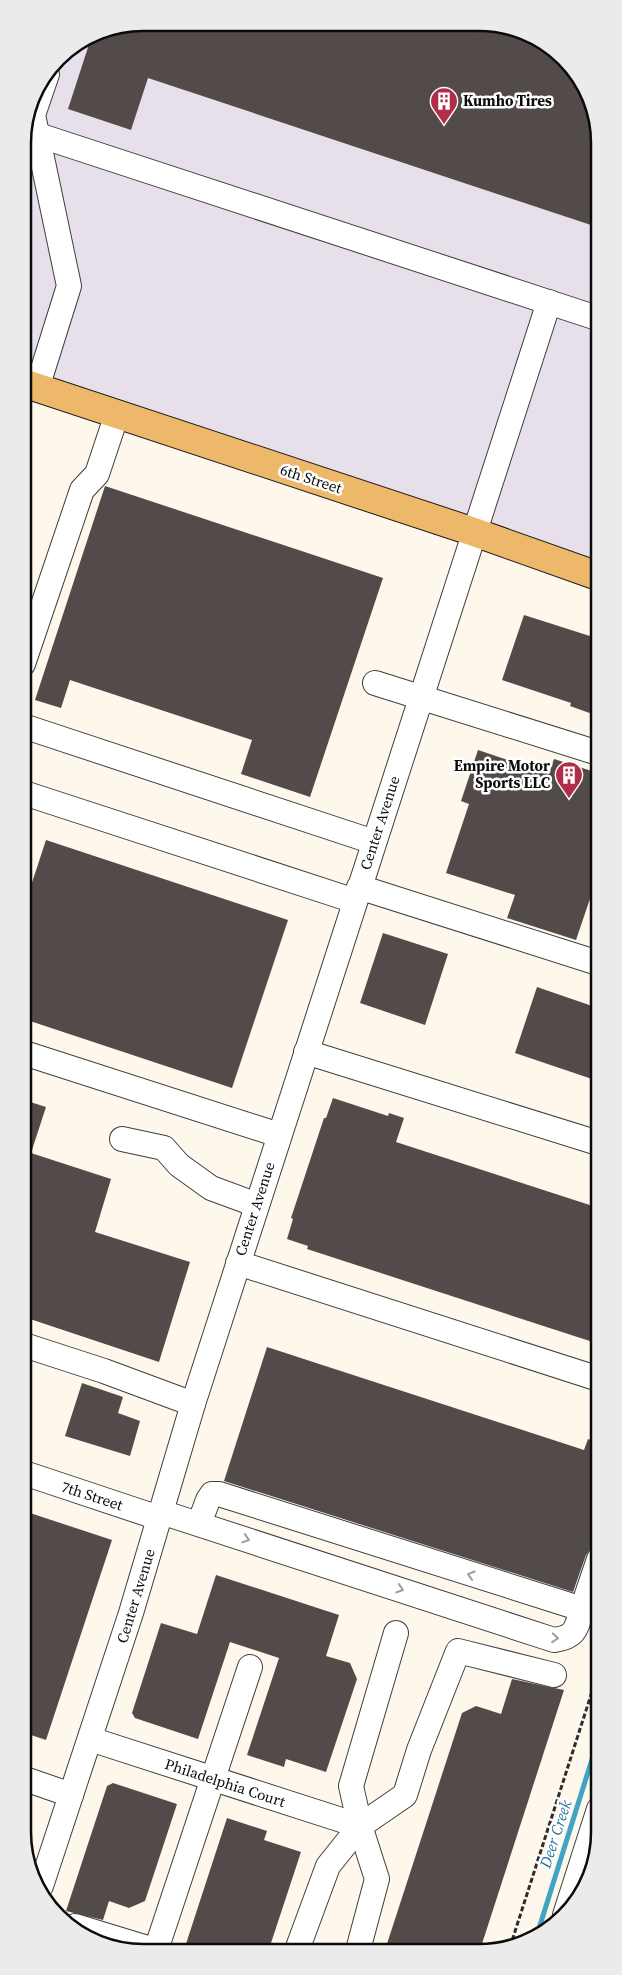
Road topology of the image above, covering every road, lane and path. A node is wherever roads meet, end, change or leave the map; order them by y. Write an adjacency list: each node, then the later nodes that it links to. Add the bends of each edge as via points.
1 (34, 118): 2 (street)
2 (38, 135): 3 (street); 5 (street, via 68,286)
3 (549, 302): 4 (street); 8 (street, Center Avenue)
4 (591, 316)
5 (31, 383)
6 (31, 386): 7 (main road, 6th Street)
7 (117, 414): 8 (main road, 6th Street); 10 (street, via 97,474 82,490)
8 (474, 532): 9 (main road, 6th Street); 12 (street, Center Avenue)
9 (591, 574)
10 (31, 640)
11 (375, 683): 12 (street)
12 (420, 698): 14 (street); 16 (street, Center Avenue)
13 (31, 728): 16 (street)
14 (591, 751)
15 (31, 794): 17 (street)
16 (374, 842): 17 (street, Center Avenue)
17 (357, 894): 18 (street); 19 (street, Center Avenue)
18 (591, 961)
19 (306, 1052): 21 (street, Center Avenue); 23 (street)
20 (31, 1054): 21 (street)
21 (279, 1136): 24 (street, Center Avenue)
22 (122, 1139): 24 (street, via 164,1148 179,1165 211,1188)
23 (591, 1141)
24 (256, 1205): 25 (street, Center Avenue)
25 (238, 1263): 27 (street); 28 (street, Center Avenue)
26 (31, 1347): 28 (street)
27 (591, 1376)
28 (193, 1404): 30 (street, Center Avenue)
29 (31, 1475): 30 (street, 7th Street)
30 (160, 1515): 31 (street, 7th Street); 38 (street, Center Avenue, via 132,1613)
31 (199, 1524): 33 (street, 7th Street, one-way to 33, via 554,1640 567,1638 576,1630); 33 (street, one-way to 31, via 219,1494 212,1494)
32 (591, 1583): 33 (street, 7th Street)
33 (582, 1609)
34 (396, 1634): 42 (street, via 351,1786)
35 (250, 1667): 39 (street)
36 (554, 1675): 42 (street, via 458,1651 405,1795)
37 (591, 1695): 47 (path)
38 (90, 1739): 39 (street, Philadelphia Court); 41 (street, Center Avenue)
39 (214, 1779): 42 (street, Philadelphia Court); 49 (street)
40 (31, 1781): 41 (street)
41 (71, 1795): 44 (street, Center Avenue)
42 (360, 1826): 50 (street, via 328,1866); 51 (street, via 377,1879)
43 (591, 1833): 45 (street)
44 (43, 1881)
45 (571, 1895)
46 (93, 1931): 48 (street)
47 (513, 1939)
48 (132, 1943)
49 (157, 1944)
50 (299, 1944)
51 (360, 1944)

